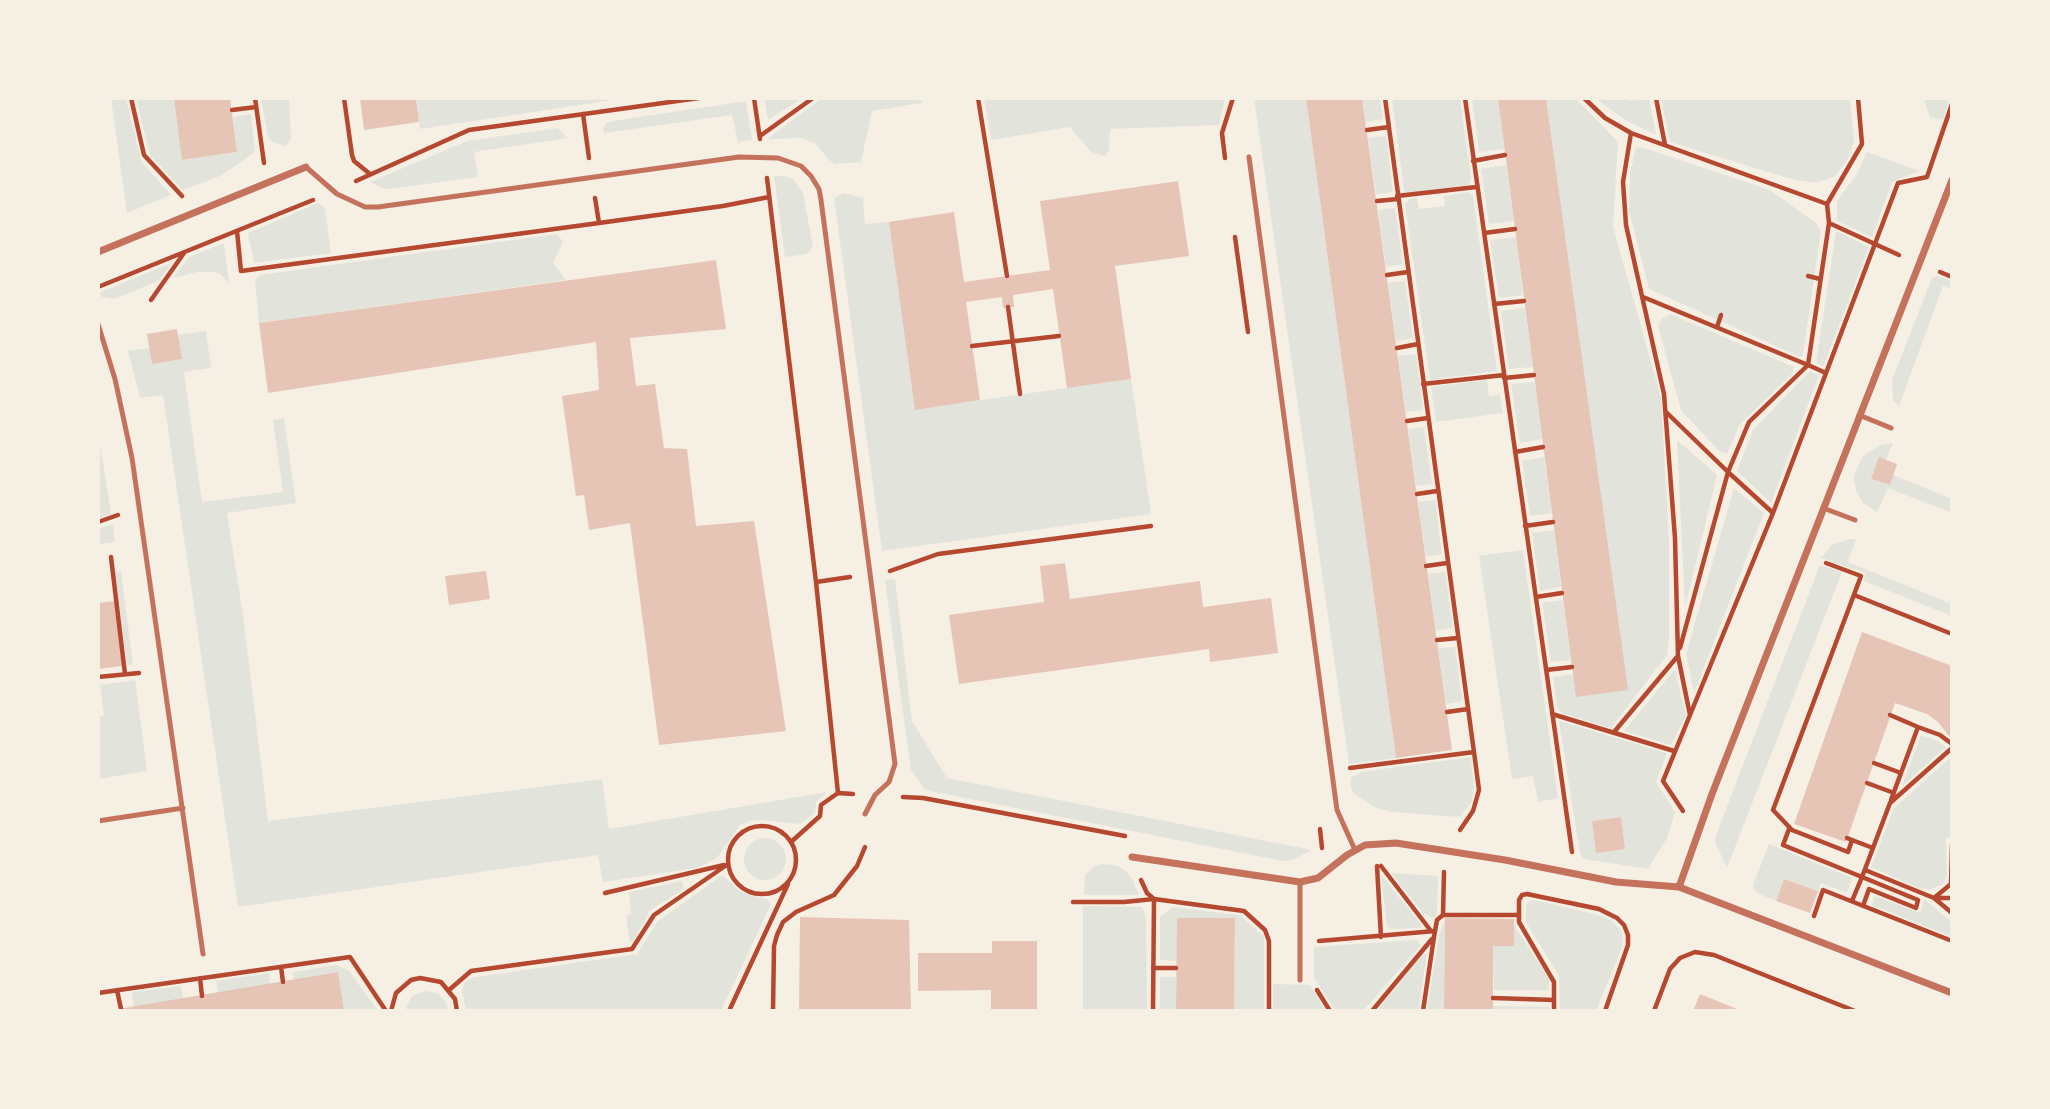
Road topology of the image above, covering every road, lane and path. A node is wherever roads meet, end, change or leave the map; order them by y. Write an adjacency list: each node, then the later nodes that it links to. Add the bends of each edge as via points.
1 (131, 98): 33 (path, via 144,155)
2 (344, 98): 28 (path, via 354,161)
3 (699, 98): 16 (path)
4 (754, 98): 20 (path)
5 (813, 98): 20 (path)
6 (978, 98): 50 (path)
7 (1233, 98): 25 (path, via 1223,133)
8 (1385, 98): 17 (path)
9 (1465, 98): 26 (path)
10 (1584, 98): 19 (path)
11 (1656, 98): 21 (path)
12 (1858, 98): 37 (path, via 1862,144)
13 (1952, 104): 44 (path, via 1927,177 1898,183)
14 (256, 107): 15 (path)
15 (232, 110)
16 (583, 114): 28 (path, via 469,130); 29 (path)
17 (1388, 127): 18 (path); 35 (path)
18 (1367, 130)
19 (1631, 133): 21 (path); 55 (path, via 1623,182 1626,225)
20 (760, 136): 23 (path)
21 (1665, 146): 37 (path)
22 (1505, 155): 26 (path)
23 (764, 157): 29 (lane); 34 (path); 97 (lane, via 801,166 818,189)
24 (1249, 158): 122 (lane)
25 (1226, 161)
26 (1473, 161): 31 (path)
27 (306, 167): 32 (lane); 45 (street)
28 (370, 174): 32 (path)
29 (592, 177): 32 (lane, via 379,207 365,206); 38 (path)
30 (1952, 180): 47 (street)
31 (1477, 187): 35 (path); 43 (path)
32 (333, 191): 42 (path)
33 (182, 196)
34 (769, 197): 38 (path); 98 (path)
35 (1398, 198): 36 (path); 48 (path)
36 (1377, 201)
37 (1827, 204): 39 (path)
38 (599, 223): 42 (path, via 242,271)
39 (1829, 223): 44 (path); 53 (path)
40 (1234, 228): 63 (path)
41 (1515, 229): 43 (path)
42 (237, 231): 46 (path)
43 (1483, 233): 58 (path)
44 (1874, 245): 47 (path); 70 (path)
45 (98, 252)
46 (184, 252): 54 (path); 56 (path)
47 (1919, 264): 52 (path); 76 (street)
48 (1408, 272): 49 (path); 66 (path)
49 (1387, 275)
50 (1007, 276)
51 (1808, 276): 53 (path)
52 (1952, 277)
53 (1821, 279): 69 (path)
54 (98, 287)
55 (1643, 297): 62 (path); 75 (path)
56 (151, 300)
57 (1524, 301): 58 (path)
58 (1494, 304): 72 (path)
59 (1008, 307): 65 (path)
60 (1721, 315): 62 (path)
61 (98, 324): 129 (lane, via 111,361 132,458)
62 (1717, 328): 69 (path)
63 (1248, 334)
64 (1059, 335): 65 (path)
65 (1013, 341): 67 (path); 74 (path)
66 (1418, 344): 68 (path); 73 (path)
67 (972, 346)
68 (1397, 348)
69 (1808, 365): 70 (path); 82 (path, via 1749,422)
70 (1826, 373): 86 (path)
71 (1534, 374): 72 (path)
72 (1504, 376): 73 (path); 81 (path)
73 (1423, 384): 77 (path)
74 (1020, 394)
75 (1666, 412): 82 (path); 105 (path)
76 (1858, 415): 79 (lane); 85 (street)
77 (1428, 418): 78 (path); 83 (path)
78 (1407, 421)
79 (1891, 428)
80 (1543, 447): 81 (path)
81 (1515, 452): 92 (path)
82 (1728, 471): 86 (path); 105 (path)
83 (1437, 491): 84 (path); 94 (path)
84 (1417, 494)
85 (1823, 508): 88 (lane); 150 (street)
86 (1773, 513): 114 (path)
87 (118, 515): 89 (path)
88 (1856, 520)
89 (98, 522)
90 (1553, 522): 92 (path)
91 (1151, 526): 97 (path, via 938,554)
92 (1525, 526): 101 (path)
93 (111, 557): 109 (path)
94 (1447, 563): 95 (path); 103 (path)
95 (1426, 566)
96 (1842, 568): 100 (path, via 1861,576)
97 (871, 575): 98 (path); 127 (lane, via 895,764 889,782)
98 (816, 582): 125 (path)
99 (1562, 593): 101 (path)
100 (1854, 596): 102 (path); 134 (path, via 1773,810)
101 (1536, 597): 107 (path)
102 (1952, 634)
103 (1458, 638): 104 (path); 111 (path)
104 (1437, 640)
105 (1678, 656): 114 (path); 117 (path)
106 (1572, 667): 107 (path)
107 (1546, 670): 113 (path)
108 (139, 673): 109 (path)
109 (125, 674): 110 (path)
110 (98, 677)
111 (1468, 709): 112 (path); 120 (path)
112 (1447, 712)
113 (1552, 715): 117 (path); 146 (path)
114 (1690, 715): 119 (path)
115 (1891, 715): 116 (path)
116 (1918, 727): 118 (path, via 1940,735); 123 (path)
117 (1614, 733): 119 (path)
118 (1952, 746): 128 (path)
119 (1674, 751): 133 (path, via 1663,781 1684,812)
120 (1474, 752): 122 (path); 141 (path, via 1476,800 1465,825)
121 (1874, 763): 123 (path)
122 (1331, 771): 140 (lane, via 1337,810)
123 (1901, 773): 126 (path)
124 (1867, 783): 126 (path)
125 (838, 793): 127 (path); 136 (path, via 821,805 820,816)
126 (1894, 793): 128 (path)
127 (875, 795): 130 (lane); 135 (path, via 923,798)
128 (1890, 803): 139 (path)
129 (183, 808): 131 (lane); 167 (lane)
130 (865, 814)
131 (98, 821)
132 (1319, 822): 142 (path)
133 (1680, 822)
134 (1790, 828): 139 (path, via 1849,852 1850,839); 147 (path, via 1783,845)
135 (1135, 838)
136 (791, 842): 144 (path, via 773,828 751,828 733,842); 148 (path, via 797,863)
137 (1952, 845): 152 (path, via 1951,884)
138 (865, 847): 187 (path, via 857,866 834,895 783,922 774,946)
139 (1873, 848): 145 (path)
140 (1355, 850): 141 (street, via 1386,843); 149 (street, via 1318,878)
141 (1444, 850): 146 (street); 159 (path)
142 (1321, 852)
143 (1132, 857): 149 (street); 154 (path, via 1146,893)
144 (728, 864): 148 (path, via 738,884 759,894 782,889); 151 (path); 175 (path, via 654,915 632,949 471,971)
145 (1865, 870): 147 (path); 152 (path)
146 (1576, 873): 150 (street)
147 (1862, 877): 156 (path); 157 (path, via 1918,900 1916,908 1869,890)
148 (790, 880): 186 (path)
149 (1300, 883): 166 (lane)
150 (1679, 887): 177 (street)
151 (605, 893)
152 (1934, 898): 153 (path); 158 (path)
153 (1952, 898)
154 (1154, 899): 155 (path); 165 (path, via 1244,911 1265,930); 169 (path)
155 (1073, 901)
156 (1853, 901): 157 (path); 161 (path, via 1823,890)
157 (1863, 905): 164 (path)
158 (1952, 913)
159 (1443, 915): 160 (path); 162 (path)
160 (1519, 915): 180 (path, via 1554,982); 193 (path, via 1519,900 1527,894 1599,909 1624,925 1628,945)
161 (1812, 922)
162 (1433, 933): 163 (path); 163 (path, via 1377,860); 190 (path); 191 (path)
163 (1381, 937): 166 (path)
164 (1952, 941)
165 (1269, 942): 166 (path); 189 (path)
166 (1300, 943): 172 (lane)
167 (203, 954)
168 (281, 967): 171 (path); 173 (path); 183 (path, via 350,957)
169 (1153, 968): 170 (path); 188 (path)
170 (1176, 968)
171 (200, 978): 174 (path); 178 (path)
172 (1300, 980)
173 (283, 982)
174 (117, 990): 176 (path); 182 (path)
175 (449, 990): 184 (path, via 431,979 411,981 396,993); 185 (path)
176 (98, 993)
177 (1952, 993)
178 (202, 996)
179 (1493, 998): 180 (path)
180 (1554, 1000): 192 (path)
181 (1840, 1008): 194 (path, via 1714,955 1695,952 1670,969); 195 (path)
182 (121, 1009)
183 (386, 1011)
184 (391, 1011)
185 (457, 1011)
186 (729, 1011)
187 (773, 1011)
188 (1153, 1011)
189 (1269, 1011)
190 (1372, 1011)
191 (1423, 1011)
192 (1554, 1011)
193 (1605, 1011)
194 (1654, 1011)
195 (1855, 1011)

